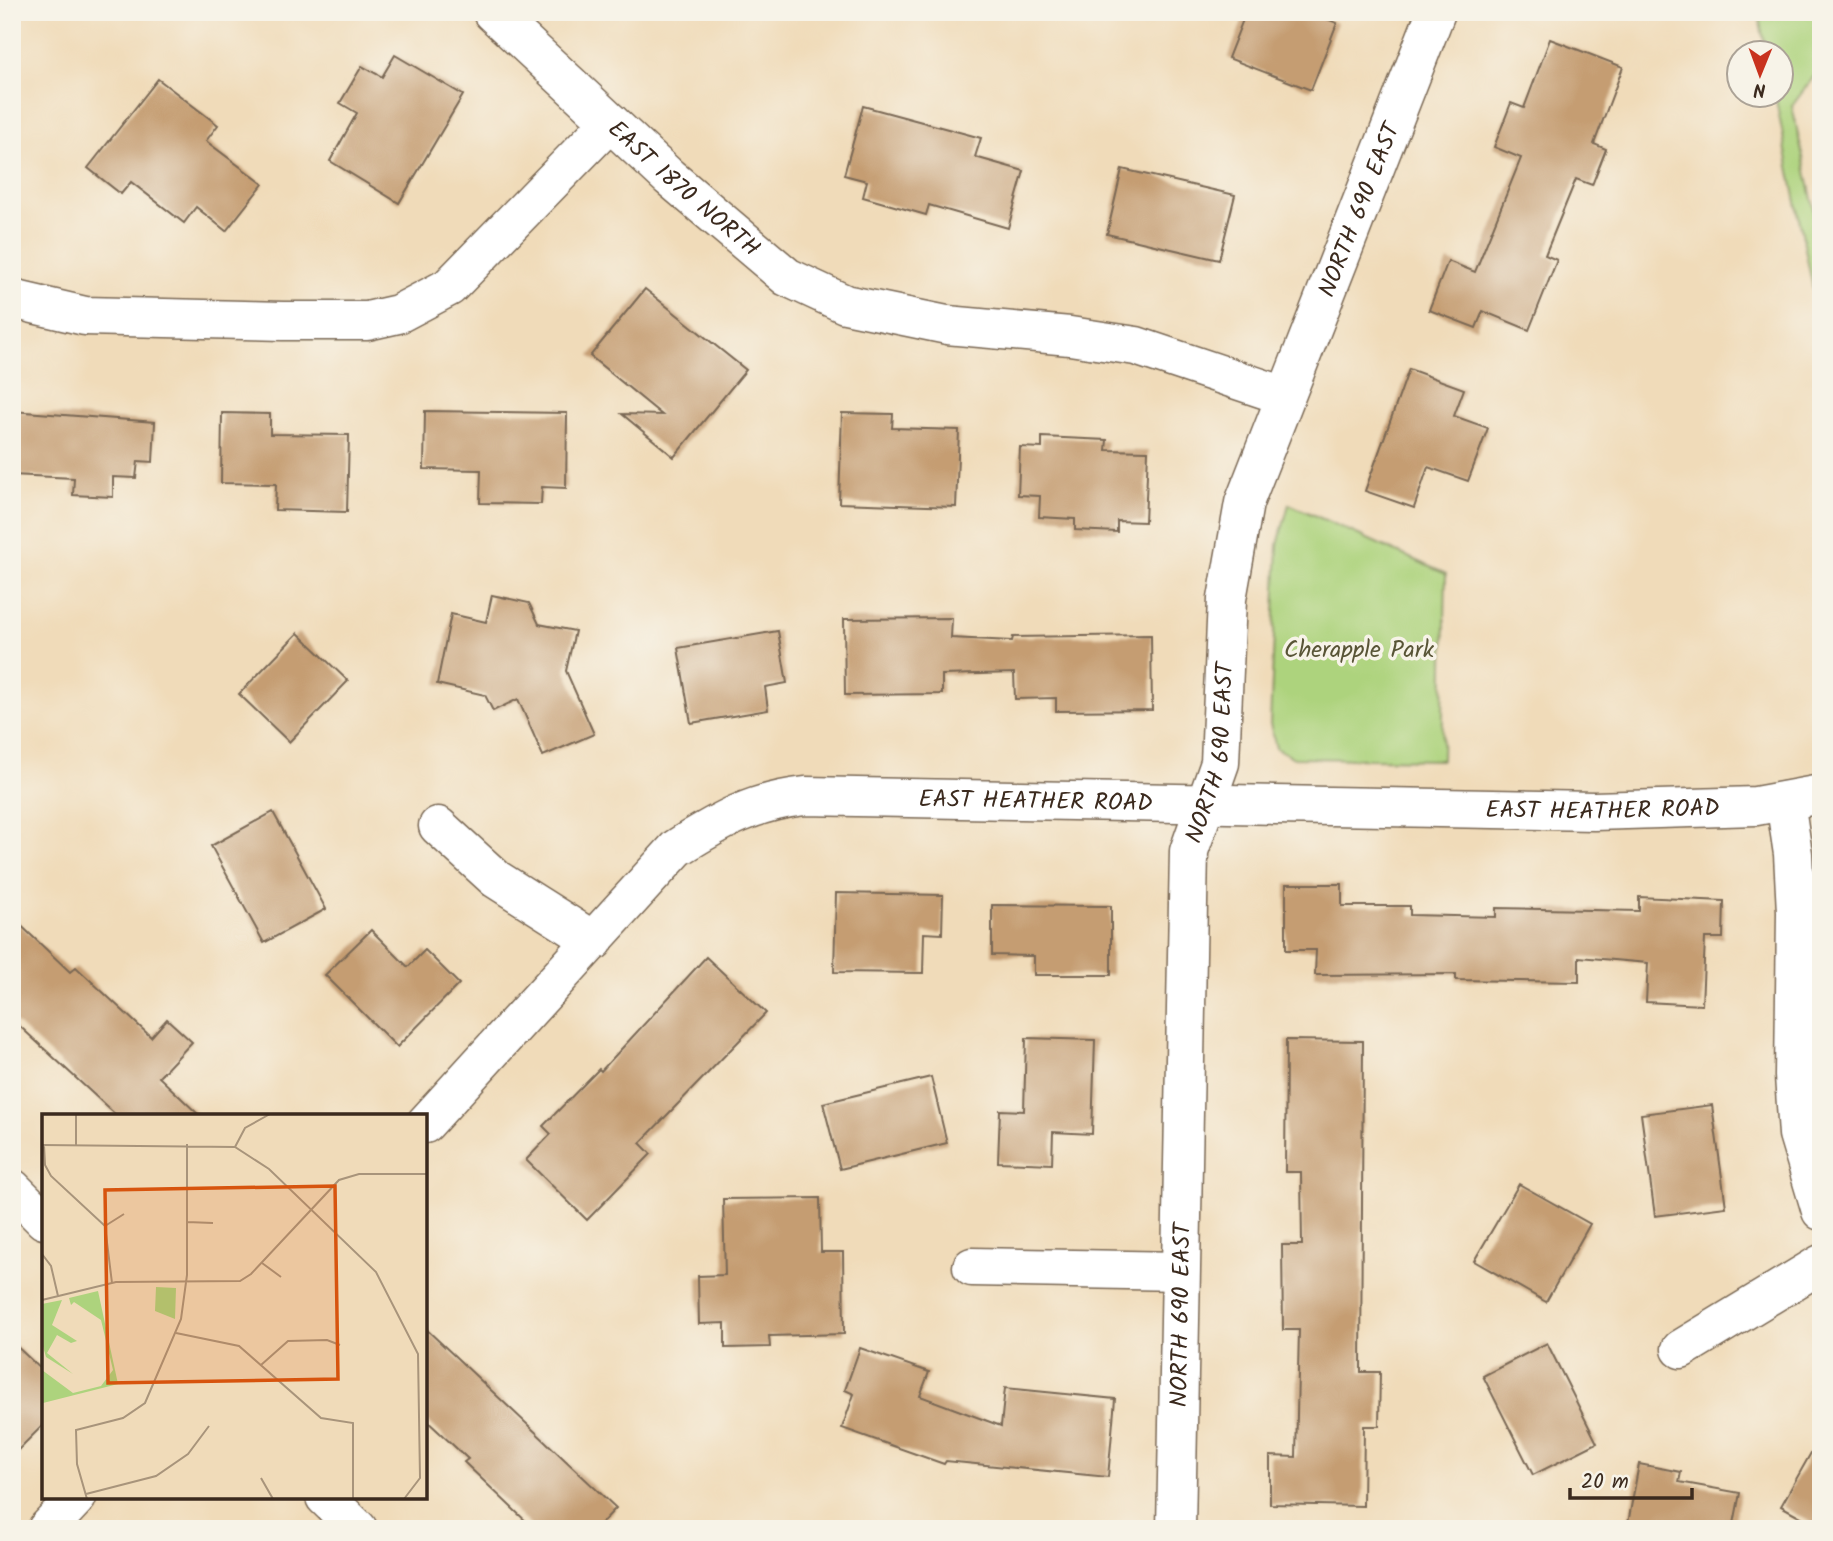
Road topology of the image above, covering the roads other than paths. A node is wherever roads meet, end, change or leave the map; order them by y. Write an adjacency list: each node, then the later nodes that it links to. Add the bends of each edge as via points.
1 (492, 12): 3 (street)
2 (1436, 12): 5 (street, NORTH 690 EAST)
3 (610, 122): 4 (street, EAST 1870 NORTH, via 449,287 398,314 368,321 85,316); 5 (street, EAST 1870 NORTH, via 787,277 845,304 947,325 1136,346)
4 (12, 299)
5 (1285, 396): 7 (street, NORTH 690 EAST, via 1244,503 1235,546 1227,598 1220,763)
6 (1803, 797): 7 (street, EAST HEATHER ROAD, via 1715,809 1594,811); 12 (street, via 1793,854 1794,1076 1798,1134)
7 (1205, 805): 9 (street, EAST HEATHER ROAD, via 805,796 768,800 677,849); 16 (street, NORTH 690 EAST, via 1189,851)
8 (438, 826): 9 (street, via 496,879)
9 (594, 941): 10 (street, EAST HEATHER ROAD)
10 (427, 1122)
11 (12, 1188): 13 (street)
12 (1821, 1211)
13 (42, 1218)
14 (1821, 1265): 17 (street)
15 (972, 1267): 16 (street)
16 (1180, 1271): 22 (street, NORTH 690 EAST)
17 (1681, 1349)
18 (75, 1499): 20 (street)
19 (327, 1499): 21 (street)
20 (47, 1529)
21 (358, 1529)
22 (1176, 1529)

